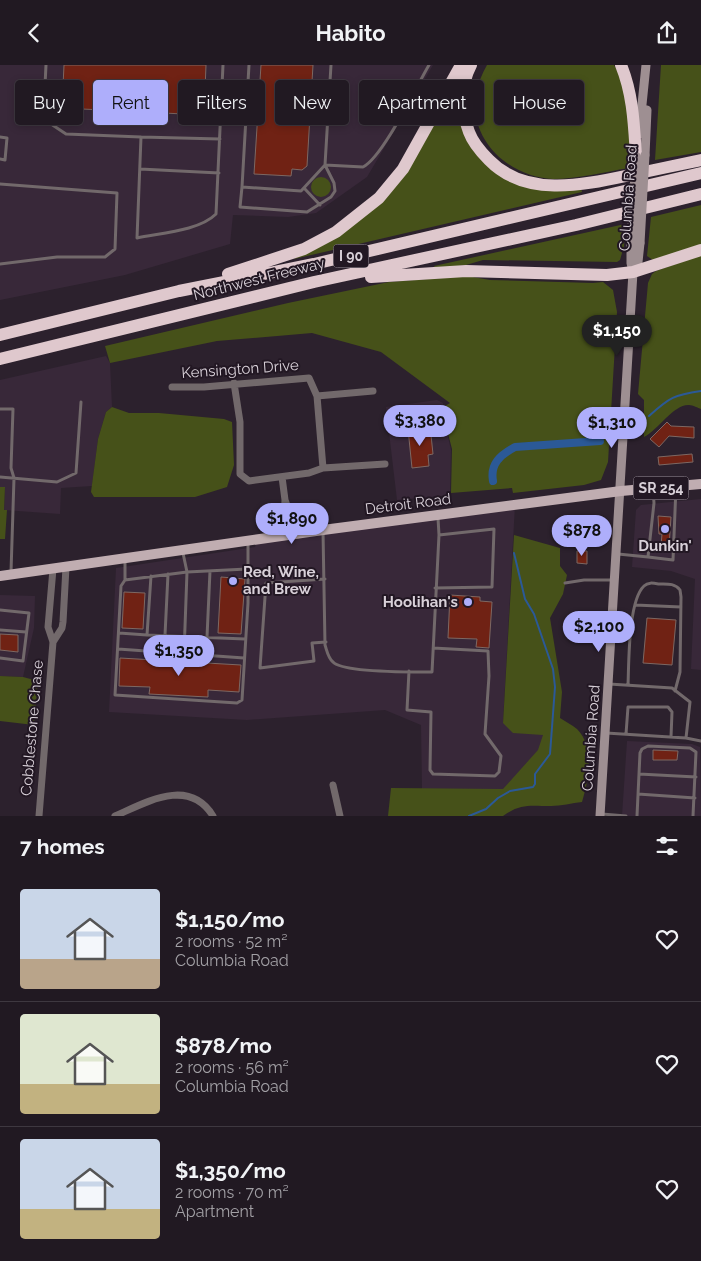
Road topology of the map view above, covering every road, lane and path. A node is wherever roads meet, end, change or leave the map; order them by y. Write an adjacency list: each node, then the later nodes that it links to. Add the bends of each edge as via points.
1 (46, 65): 11 (lane, via 44,105 51,124 66,134)
2 (223, 65): 12 (lane)
3 (249, 65): 21 (lane)
4 (331, 65): 16 (lane)
5 (428, 65): 16 (lane, via 372,161 363,167)
6 (460, 65): 29 (highway, via 404,169 372,203 336,232 304,249)
7 (471, 65): 15 (highway, via 462,103 470,136 493,164 520,180 540,185 580,184)
8 (621, 65): 13 (highway, via 627,80)
9 (646, 65): 13 (main road, Columbia Road)
10 (0, 137): 14 (lane, via 7,138 5,159)
11 (141, 137): 12 (lane); 17 (lane)
12 (220, 139): 18 (lane)
13 (641, 156): 27 (main road, Columbia Road, bridge, via 635,244 638,262)
14 (0, 159)
15 (701, 160)
16 (324, 165): 22 (lane); 24 (lane, via 335,191)
17 (140, 169): 18 (lane); 18 (lane, via 137,238 210,221 216,214)
18 (219, 173)
19 (701, 173): 29 (highway, Northwest Freeway / I 90, via 314,264)
20 (0, 184): 26 (lane, via 117,193 115,249 105,257 57,257)
21 (242, 187): 22 (lane, via 301,191); 24 (lane, via 240,207 307,212)
22 (304, 188): 24 (lane)
23 (701, 194): 28 (highway, Northwest Freeway / I 90, via 576,225)
24 (320, 205)
25 (701, 250): 27 (highway)
26 (0, 265)
27 (633, 272): 28 (highway, via 579,275 445,271); 46 (main road, Columbia Road)
28 (314, 282): 31 (highway, Northwest Freeway / I 90)
29 (179, 291): 30 (highway, Northwest Freeway / I 90)
30 (0, 335)
31 (0, 359)
32 (234, 383): 33 (street, Kensington Drive); 35 (street, Kensington Drive, via 309,378); 41 (street, via 240,422 240,474 249,481)
33 (172, 387)
34 (373, 391): 35 (street)
35 (317, 397): 39 (street, Kensington Drive)
36 (81, 402): 42 (lane, via 76,473 57,481)
37 (0, 409): 42 (lane, via 13,409 11,468)
38 (385, 463): 39 (street)
39 (323, 468): 41 (street)
40 (0, 477): 42 (lane)
41 (282, 477): 49 (street, via 284,520)
42 (14, 478): 62 (lane)
43 (701, 484): 44 (main road, Detroit Road / SR 254)
44 (676, 486): 45 (main road, Detroit Road / SR 254); 54 (lane, via 673,560)
45 (653, 488): 46 (main road, Detroit Road / SR 254); 54 (lane)
46 (621, 491): 47 (main road, Detroit Road / SR 254); 53 (main road, Columbia Road)
47 (438, 515): 48 (main road, Detroit Road / SR 254); 50 (lane)
48 (322, 530): 49 (main road, Detroit Road / SR 254); 64 (lane)
49 (291, 534): 51 (main road, Detroit Road / SR 254)
50 (439, 535): 68 (lane); 68 (lane, via 494,529 492,587)
51 (248, 540): 52 (main road, Detroit Road / SR 254); 58 (lane)
52 (182, 550): 55 (main road, Detroit Road / SR 254); 59 (lane)
53 (617, 554): 54 (lane); 66 (main road, Columbia Road)
54 (648, 557)
55 (125, 558): 56 (main road, Detroit Road / SR 254); 65 (lane)
56 (66, 567): 57 (main road, Detroit Road / SR 254); 80 (street, Cobblestone Chase, via 62,628)
57 (52, 569): 62 (main road, Detroit Road / SR 254); 80 (street, Cobblestone Chase, via 48,627)
58 (247, 569): 60 (lane); 79 (lane)
59 (187, 571): 60 (lane); 61 (lane); 77 (lane)
60 (210, 571): 78 (lane)
61 (168, 574): 63 (lane); 76 (lane)
62 (5, 576)
63 (151, 576): 65 (lane); 75 (lane)
64 (325, 579): 81 (lane); 81 (lane, via 266,583 260,668 314,661 312,643)
65 (125, 580): 74 (lane, via 121,586)
66 (615, 580): 67 (lane); 88 (main road, Columbia Road)
67 (566, 583)
68 (435, 588): 82 (lane)
69 (635, 605): 70 (lane); 70 (lane, via 642,588 649,583 676,585 680,590); 89 (lane)
70 (681, 607): 90 (lane, via 680,672)
71 (0, 610): 73 (lane, via 29,613)
72 (0, 630): 73 (lane)
73 (26, 632): 85 (lane, via 23,661)
74 (119, 633): 75 (lane); 83 (lane)
75 (147, 635): 76 (lane)
76 (165, 635): 77 (lane)
77 (186, 636): 78 (lane); 84 (lane)
78 (207, 637): 79 (lane)
79 (245, 639): 86 (lane)
80 (53, 642): 102 (street, Cobblestone Chase)
81 (326, 642): 87 (lane, via 328,655 338,666)
82 (433, 648): 87 (lane, via 432,672); 87 (lane, via 488,651 485,734 501,756 499,772 495,776 433,774 430,770 431,712 407,710)
83 (118, 649): 84 (lane); 86 (lane, via 118,697 237,703 242,700)
84 (184, 654): 86 (lane)
85 (0, 658)
86 (244, 658)
87 (409, 671)
88 (608, 684): 89 (lane); 91 (main road, Columbia Road)
89 (628, 685): 90 (lane, via 672,688)
90 (675, 691): 94 (lane, via 690,702)
91 (605, 733): 92 (lane); 101 (main road, Columbia Road)
92 (626, 734): 93 (lane); 93 (lane, via 628,707 668,707 672,712)
93 (671, 737): 94 (lane)
94 (686, 737): 95 (lane)
95 (701, 741)
96 (639, 774): 97 (lane); 97 (lane, via 640,753 644,747 690,748 697,754); 99 (lane)
97 (696, 777): 100 (lane)
98 (333, 785): 105 (street)
99 (638, 794): 100 (lane); 107 (lane)
100 (695, 798): 108 (lane)
101 (600, 815): 106 (lane)
102 (39, 816)
103 (115, 816): 104 (street, via 156,797 173,794 194,798)
104 (214, 816)
105 (340, 816)
106 (626, 816)
107 (637, 816)
108 (693, 816)

